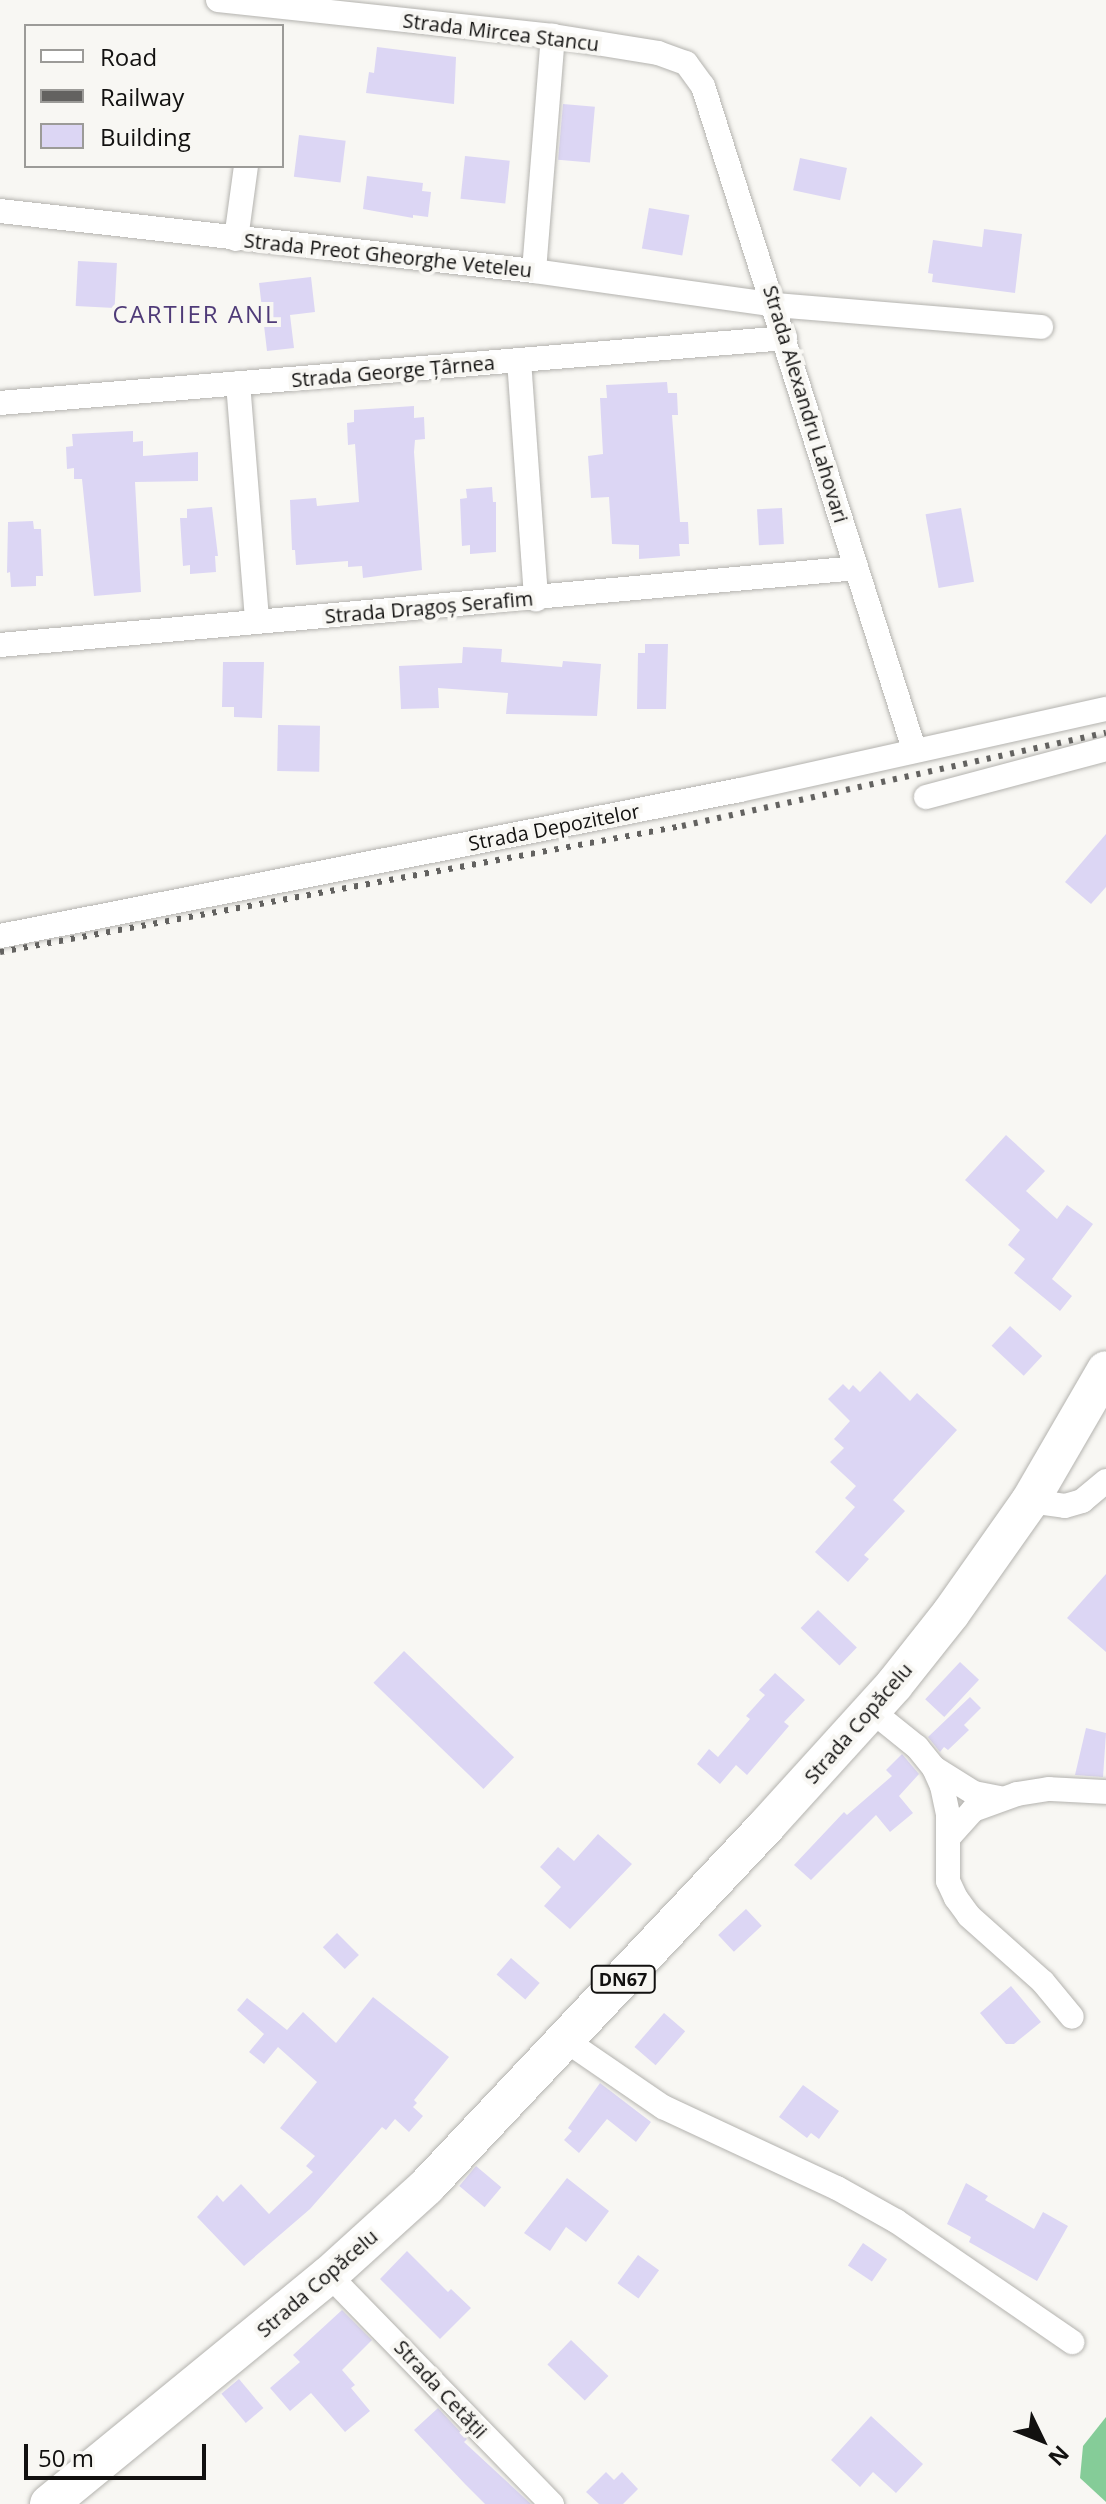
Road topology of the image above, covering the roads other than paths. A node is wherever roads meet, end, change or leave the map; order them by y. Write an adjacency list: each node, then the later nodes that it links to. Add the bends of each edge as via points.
1 (218, 0): 2 (street, Strada Mircea Stancu)
2 (267, 16): 3 (street, Strada Mircea Stancu)
3 (553, 36): 4 (street, Strada Mircea Stancu, via 658,53); 8 (street)
4 (686, 63): 9 (street, Strada Alexandru Lahovari, via 703,86)
5 (246, 168): 7 (street)
6 (0, 211): 7 (street, Strada Preot Gheorghe Veteleu)
7 (236, 239): 8 (street, Strada Preot Gheorghe Veteleu)
8 (534, 271): 9 (street, Strada Preot Gheorghe Veteleu)
9 (775, 305): 10 (street, Strada Preot Gheorghe Veteleu); 11 (street, Strada Alexandru Lahovari)
10 (1041, 327)
11 (785, 338): 12 (street, Strada George Țârnea); 15 (street, Strada Alexandru Lahovari)
12 (519, 360): 13 (street, Strada George Țârnea); 16 (street)
13 (238, 383): 14 (street, Strada George Țârnea); 17 (street)
14 (0, 403)
15 (857, 568): 16 (street, Strada Dragoș Serafim); 20 (street, Strada Alexandru Lahovari)
16 (536, 599): 17 (street, Strada Dragoș Serafim)
17 (257, 621): 18 (street, Strada Dragoș Serafim)
18 (0, 645)
19 (1106, 709): 20 (street, Strada Depozitelor)
20 (914, 749): 23 (street, Strada Depozitelor, via 740,790)
21 (1106, 749): 22 (street)
22 (926, 797)
23 (0, 936)
24 (1106, 1370): 26 (main road, Strada Copăcelu / DN67)
25 (1106, 1481): 26 (street, via 1082,1501 1065,1506)
26 (1030, 1501): 27 (main road, Strada Copăcelu / DN67, via 960,1601)
27 (872, 1711): 28 (street); 33 (main road, Strada Copăcelu / DN67)
28 (934, 1768): 30 (street, via 974,1793); 31 (street, via 942,1786)
29 (1106, 1792): 30 (street, via 1049,1789)
30 (1003, 1798): 31 (street, via 973,1810)
31 (948, 1838): 32 (street, via 948,1881 956,1898)
32 (1072, 2017)
33 (565, 2040): 34 (main road, Strada Copăcelu / DN67, via 427,2186); 35 (street, via 663,2107 896,2221)
34 (329, 2275): 36 (main road, Strada Copăcelu / DN67); 37 (street, Strada Cetății)
35 (1072, 2342)
36 (49, 2504)
37 (552, 2504)

